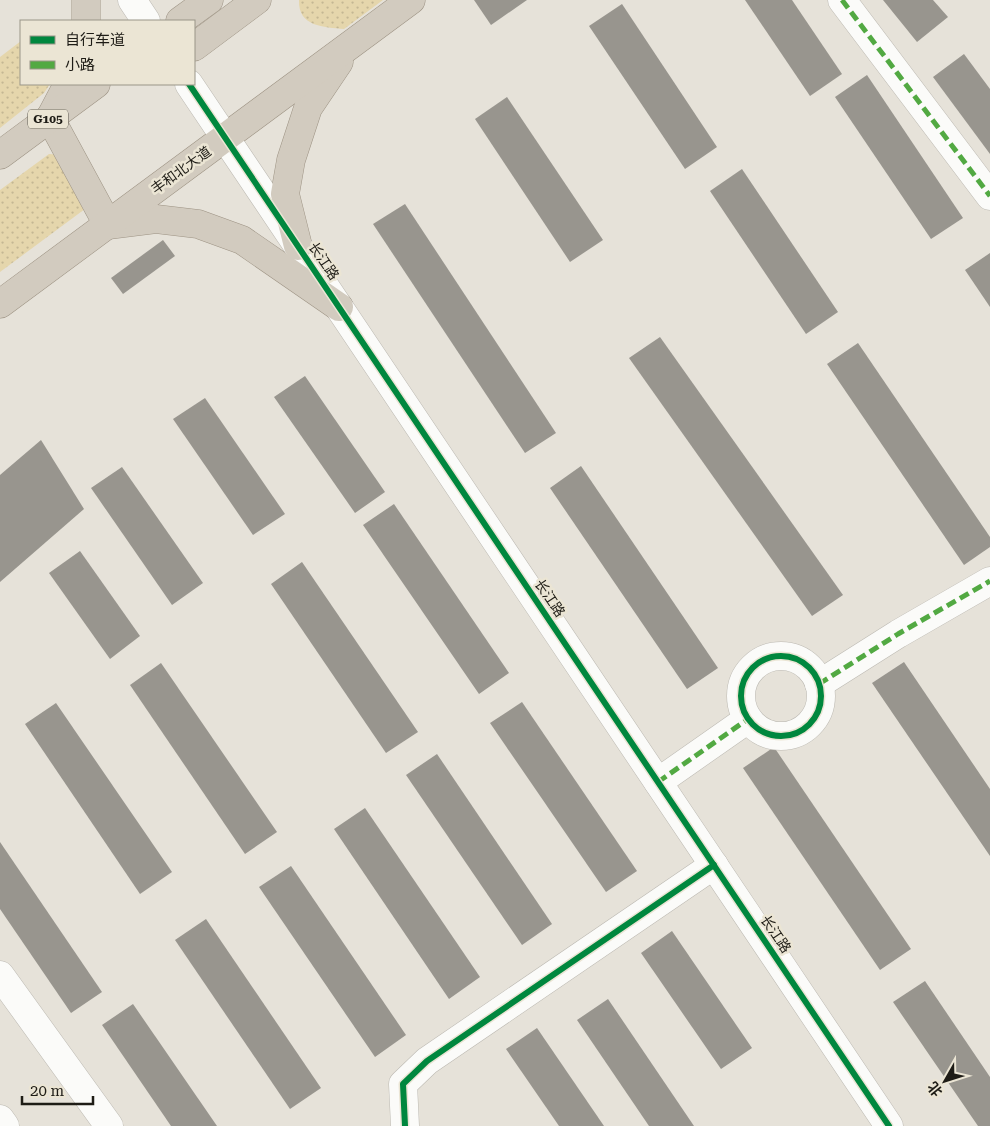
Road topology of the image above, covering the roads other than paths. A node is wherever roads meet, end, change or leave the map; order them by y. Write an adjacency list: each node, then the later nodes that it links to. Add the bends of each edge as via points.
1 (86, 0): 7 (highway)
2 (132, 0): 8 (street)
3 (209, 0): 9 (highway)
4 (257, 0): 11 (highway)
5 (411, 0): 10 (highway, 丰和北大道)
6 (842, 0): 18 (street)
7 (86, 20)
8 (145, 20)
9 (181, 20)
10 (352, 44): 16 (highway, 丰和北大道); 20 (highway, via 308,108 292,160 285,194)
11 (195, 46)
12 (67, 85): 15 (highway)
13 (95, 85): 15 (highway, G105)
14 (190, 85): 16 (street, 长江路)
15 (50, 118): 17 (highway, G105); 19 (highway)
16 (226, 138): 19 (highway, 丰和北大道); 20 (street, 长江路)
17 (0, 155)
18 (990, 196)
19 (108, 225): 21 (highway, 丰和北大道); 22 (highway, via 156,219 198,224 242,240)
20 (298, 246): 22 (street, 长江路)
21 (0, 304)
22 (340, 307): 26 (street, 长江路)
23 (990, 581): 24 (street)
24 (819, 684): 25 (street, via 819,709 804,729 780,736 768,734); 25 (street, via 813,672 796,660 776,656 763,659 744,679 742,706)
25 (748, 719): 26 (street)
26 (658, 782): 27 (street, 长江路)
27 (714, 865): 32 (street, via 427,1061 403,1084); 33 (street, 长江路)
28 (0, 975): 31 (street)
29 (0, 1118): 30 (street)
30 (5, 1126)
31 (109, 1126)
32 (405, 1126)
33 (889, 1126)

